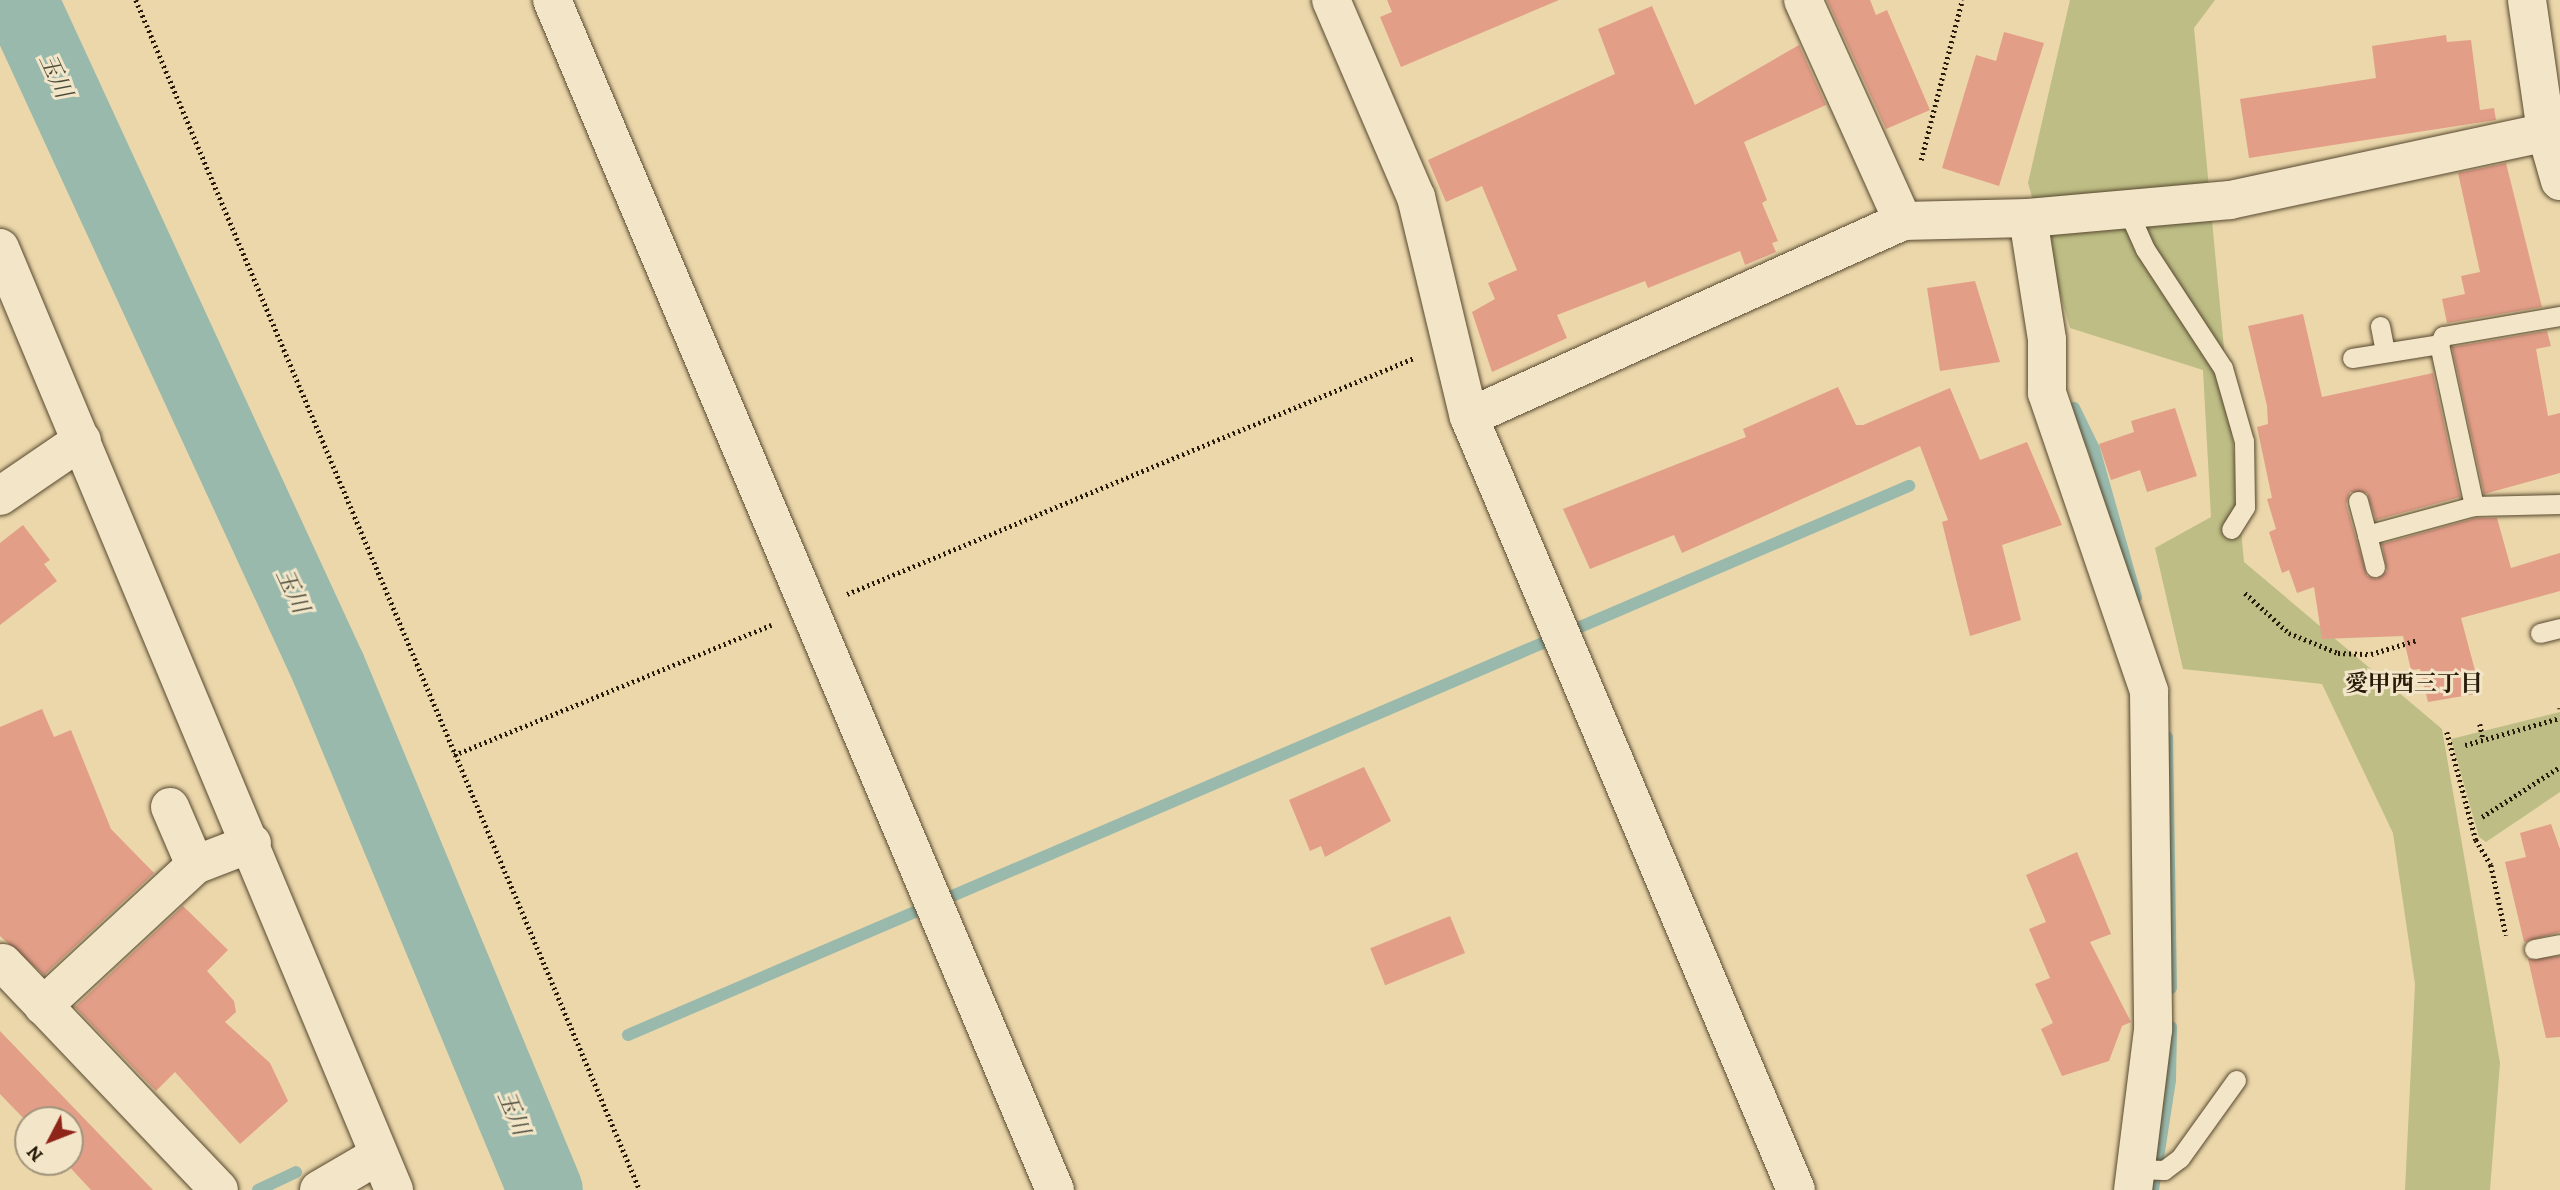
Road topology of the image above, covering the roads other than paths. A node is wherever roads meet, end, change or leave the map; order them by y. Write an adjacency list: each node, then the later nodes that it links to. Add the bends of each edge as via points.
1 (552, 0): 40 (street)
2 (1331, 0): 16 (street, via 1416,197)
3 (1803, 0): 9 (street)
4 (2527, 0): 5 (street)
5 (2546, 132): 6 (street); 7 (street, via 2230,200)
6 (2560, 181)
7 (2128, 211): 8 (street); 22 (lane, via 2145,248 2223,368 2244,441 2245,507)
8 (2028, 218): 9 (street); 36 (street, via 2048,340 2048,393 2148,691 2153,1030)
9 (1903, 221): 16 (street)
10 (0, 248): 17 (street)
11 (2560, 316): 13 (lane, via 2443,336)
12 (2380, 326): 14 (lane)
13 (2439, 344): 14 (lane); 21 (lane)
14 (2385, 351): 15 (lane)
15 (2352, 358)
16 (1469, 416): 41 (street)
17 (82, 440): 18 (street); 28 (street)
18 (0, 496)
19 (2358, 501): 23 (lane)
20 (2560, 504): 21 (lane)
21 (2474, 506): 23 (lane)
22 (2231, 529)
23 (2367, 535): 24 (lane)
24 (2375, 568)
25 (2560, 628): 26 (lane)
26 (2540, 633)
27 (170, 807): 29 (street)
28 (252, 843): 29 (street); 35 (street)
29 (195, 865): 33 (street)
30 (2560, 944): 31 (lane)
31 (2534, 949)
32 (3, 963): 33 (street)
33 (43, 1006): 37 (street)
34 (2236, 1080): 36 (lane)
35 (379, 1155): 38 (street); 39 (street)
36 (2146, 1175)
37 (220, 1190)
38 (319, 1190)
39 (394, 1190)
40 (1055, 1190)
41 (1796, 1190)

